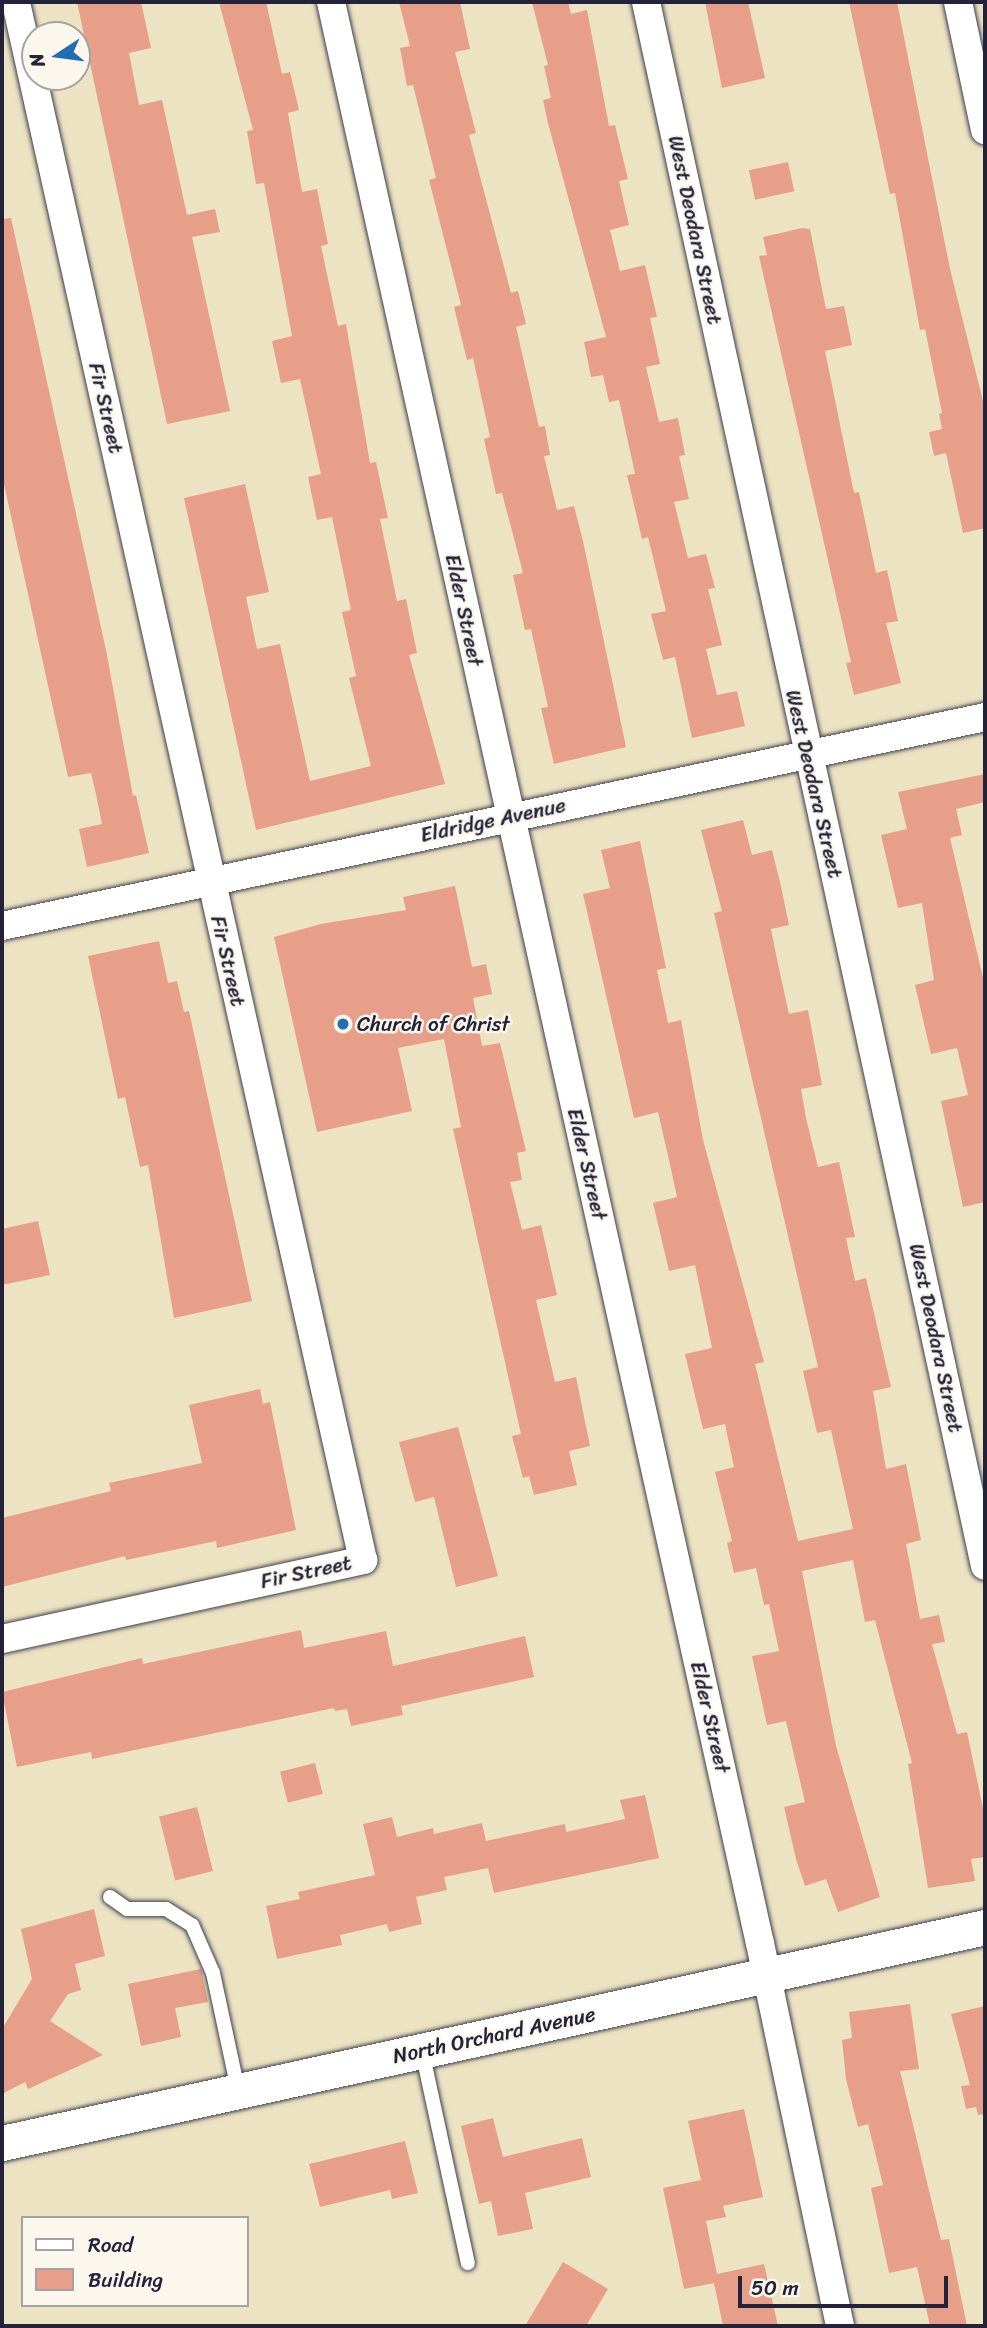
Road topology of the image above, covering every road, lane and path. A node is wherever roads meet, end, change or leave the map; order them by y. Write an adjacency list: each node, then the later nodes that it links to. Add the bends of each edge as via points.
1 (16, 2): 9 (street, Fir Street)
2 (331, 2): 8 (street, Elder Street)
3 (646, 2): 7 (street, West Deodara Street)
4 (958, 2): 5 (street)
5 (985, 130)
6 (985, 717): 7 (street, Eldridge Avenue)
7 (808, 755): 8 (street, Eldridge Avenue); 11 (street, West Deodara Street)
8 (510, 816): 9 (street, Eldridge Avenue); 15 (street, Elder Street)
9 (211, 881): 10 (street, Eldridge Avenue); 12 (street, Fir Street, via 363,1560)
10 (2, 926)
11 (985, 1566)
12 (2, 1639)
13 (110, 1898): 17 (lane, via 127,1909 166,1909 181,1915 199,1936 216,1984)
14 (985, 1927): 15 (street, North Orchard Avenue)
15 (767, 1975): 16 (street, North Orchard Avenue); 20 (street, Elder Street)
16 (422, 2051): 17 (street, North Orchard Avenue); 19 (lane)
17 (238, 2091): 18 (street, North Orchard Avenue)
18 (2, 2143)
19 (468, 2263)
20 (840, 2326)

